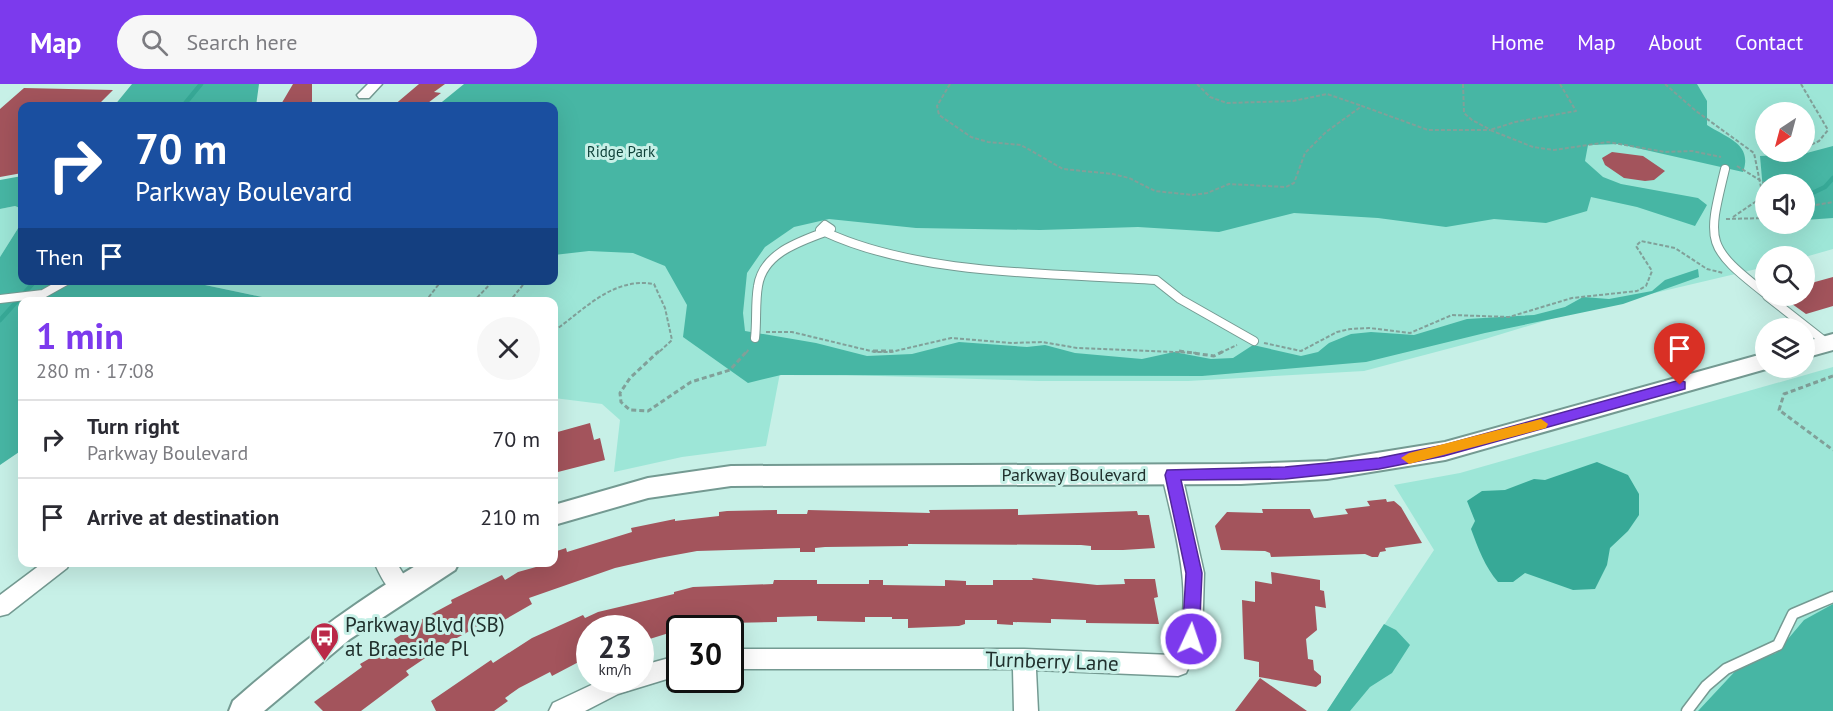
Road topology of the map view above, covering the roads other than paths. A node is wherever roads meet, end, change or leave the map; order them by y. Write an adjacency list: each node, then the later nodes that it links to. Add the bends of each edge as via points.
1 (376, 84): 2 (street)
2 (364, 94)
3 (1725, 169): 5 (lane, via 1712,240 1732,268)
4 (59, 285): 6 (lane, via 43,294)
5 (1755, 286)
6 (0, 299)
7 (1781, 306): 10 (lane)
8 (755, 339): 9 (lane, via 759,276 770,262 820,232 873,251 970,267 1156,280 1180,299)
9 (1254, 341)
10 (1831, 343): 11 (street)
11 (1815, 347)
12 (1755, 364): 13 (street, Parkway Boulevard, via 1412,458 1285,473)
13 (1172, 475): 14 (street, Parkway Boulevard, via 731,476 648,488); 22 (street, Turnberry Lane, via 1194,573 1191,639 1178,666)
14 (558, 514)
15 (53, 567): 20 (street)
16 (387, 567): 18 (street)
17 (438, 567): 18 (street)
18 (401, 588): 24 (street, via 321,643)
19 (1833, 597): 27 (lane, via 1793,614 1778,645 1730,663 1698,694)
20 (0, 607)
21 (744, 659): 22 (street, Turnberry Lane)
22 (1024, 659): 26 (street)
23 (598, 693): 25 (street)
24 (243, 711)
25 (561, 711)
26 (1026, 711)
27 (1687, 711)

